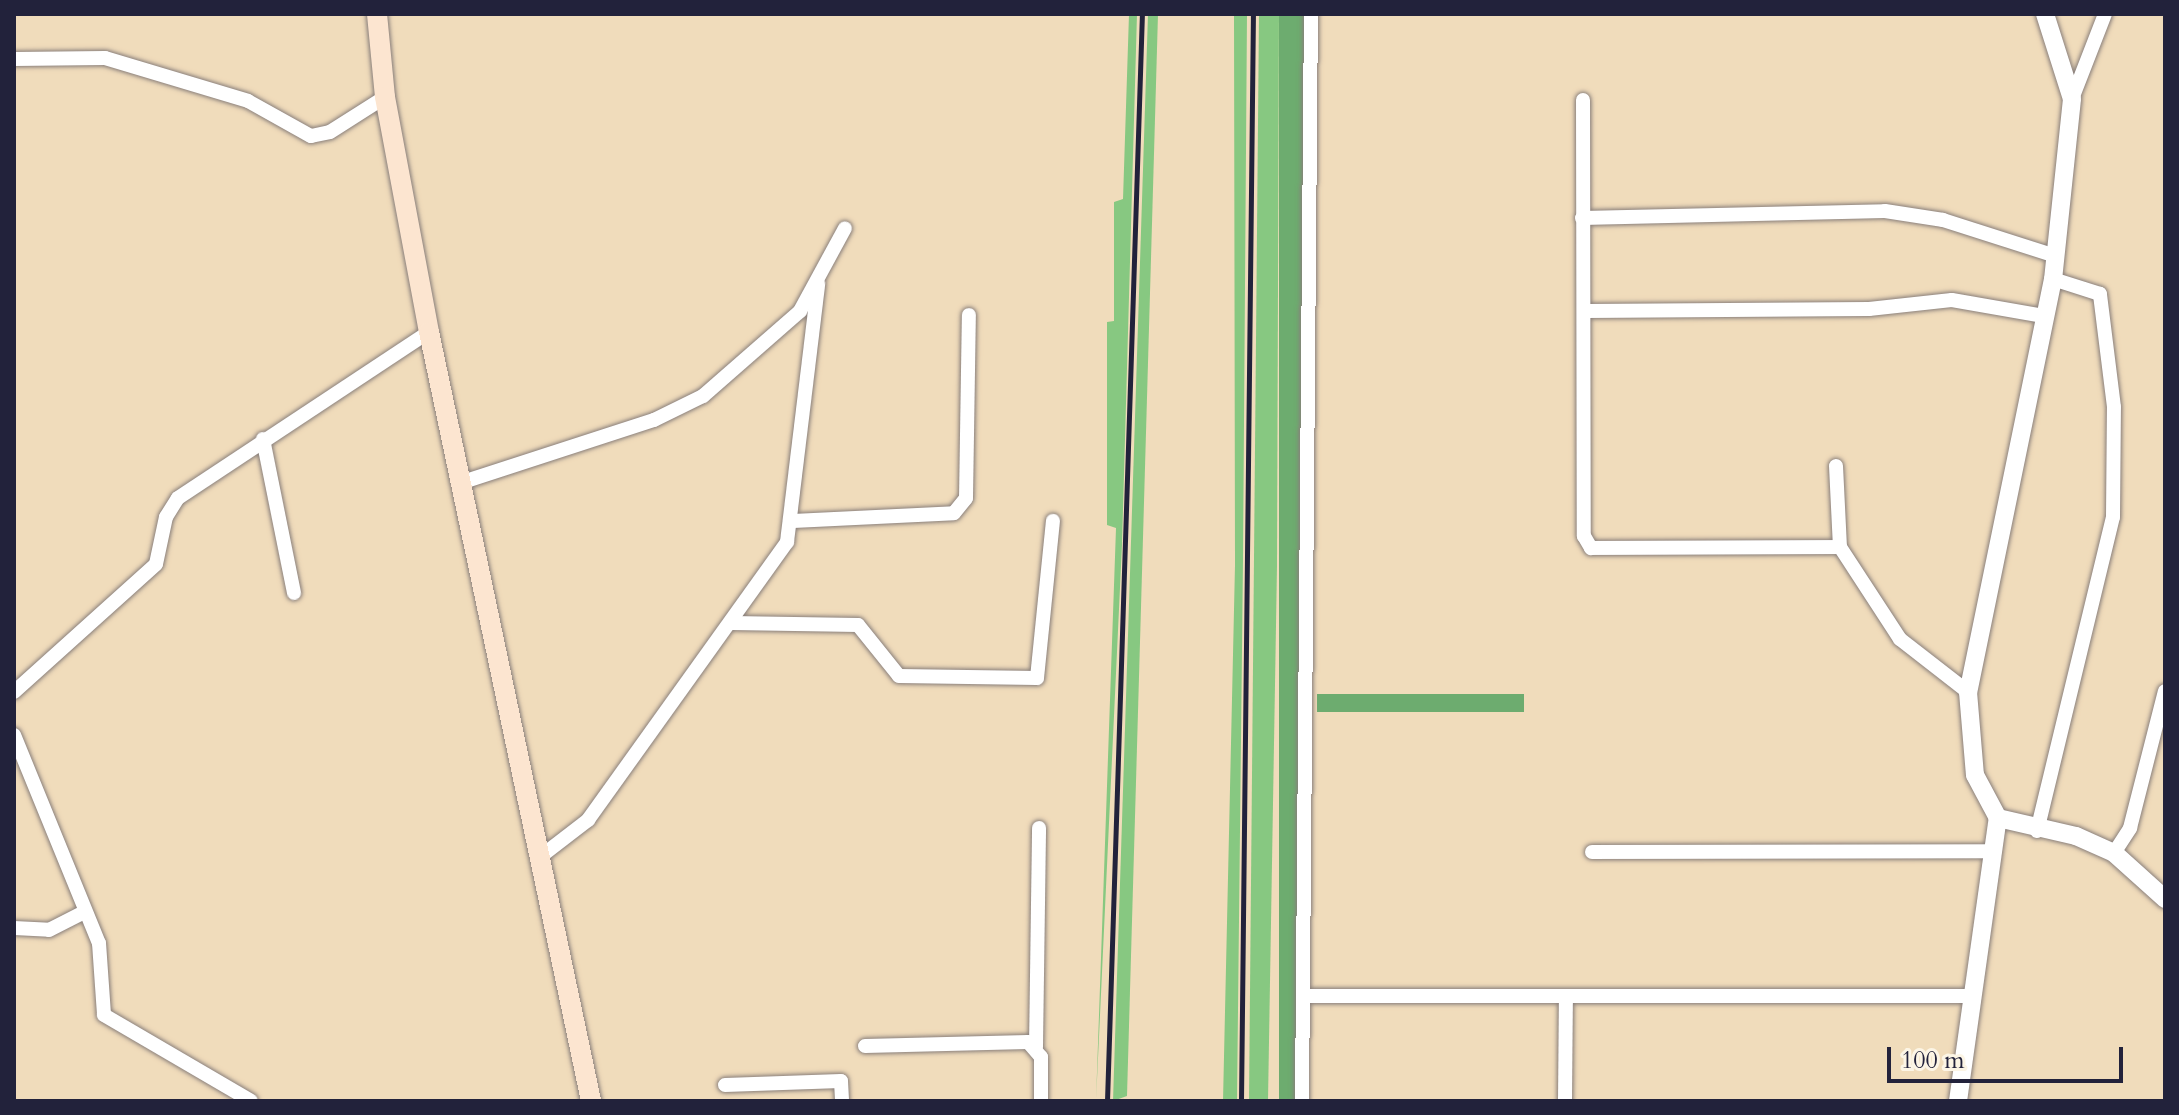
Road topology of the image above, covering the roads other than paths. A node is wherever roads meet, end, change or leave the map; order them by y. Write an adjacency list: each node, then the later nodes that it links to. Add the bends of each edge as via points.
1 (377, 14): 6 (main road)
2 (1311, 14): 40 (street)
3 (2045, 14): 7 (street)
4 (2105, 14): 7 (street)
5 (14, 59): 6 (street, via 105,58 248,101 311,136 330,132)
6 (385, 97): 17 (main road)
7 (2072, 99): 11 (street)
8 (1583, 100): 9 (street)
9 (1582, 218): 11 (street, via 1885,211 1943,220); 14 (street)
10 (845, 228): 13 (street)
11 (2056, 256): 12 (street)
12 (2053, 279): 16 (street); 32 (street, via 2100,294 2114,407 2113,517)
13 (818, 284): 20 (street, via 800,311 703,396 654,420); 21 (street, via 790,484)
14 (1586, 311): 16 (street, via 1869,309 1952,300); 23 (street, via 1584,536 1591,548)
15 (969, 315): 21 (street, via 966,498 954,513)
16 (2044, 316): 28 (street)
17 (429, 332): 18 (street); 20 (main road)
18 (263, 439): 24 (street); 27 (street, via 178,498 166,517 156,564)
19 (1836, 466): 23 (street)
20 (463, 482): 36 (main road)
21 (793, 521): 25 (street, via 787,542)
22 (1053, 521): 25 (street, via 1037,678 899,676 858,625)
23 (1840, 547): 28 (street, via 1900,639)
24 (294, 593)
25 (731, 623): 36 (street, via 588,820)
26 (2165, 691): 35 (street, via 2130,828)
27 (14, 692)
28 (1968, 692): 30 (street, via 1975,775)
29 (14, 735): 38 (street)
30 (1998, 818): 32 (street); 33 (street)
31 (1039, 828): 44 (street)
32 (2037, 831): 35 (street, via 2076,836)
33 (1993, 851): 34 (street); 42 (street)
34 (1592, 852)
35 (2114, 853): 37 (street)
36 (540, 857): 47 (main road)
37 (2165, 899)
38 (83, 913): 39 (street, via 49,930); 46 (street, via 99,943 104,1015)
39 (14, 928)
40 (1303, 996): 41 (street); 50 (street)
41 (1566, 996): 42 (street); 51 (street)
42 (1967, 996): 52 (street)
43 (865, 1046): 44 (street, via 1020,1040)
44 (1036, 1047): 49 (street)
45 (725, 1085): 48 (street, via 841,1081)
46 (251, 1101)
47 (591, 1101)
48 (842, 1101)
49 (1041, 1101)
50 (1302, 1101)
51 (1565, 1101)
52 (1958, 1101)

